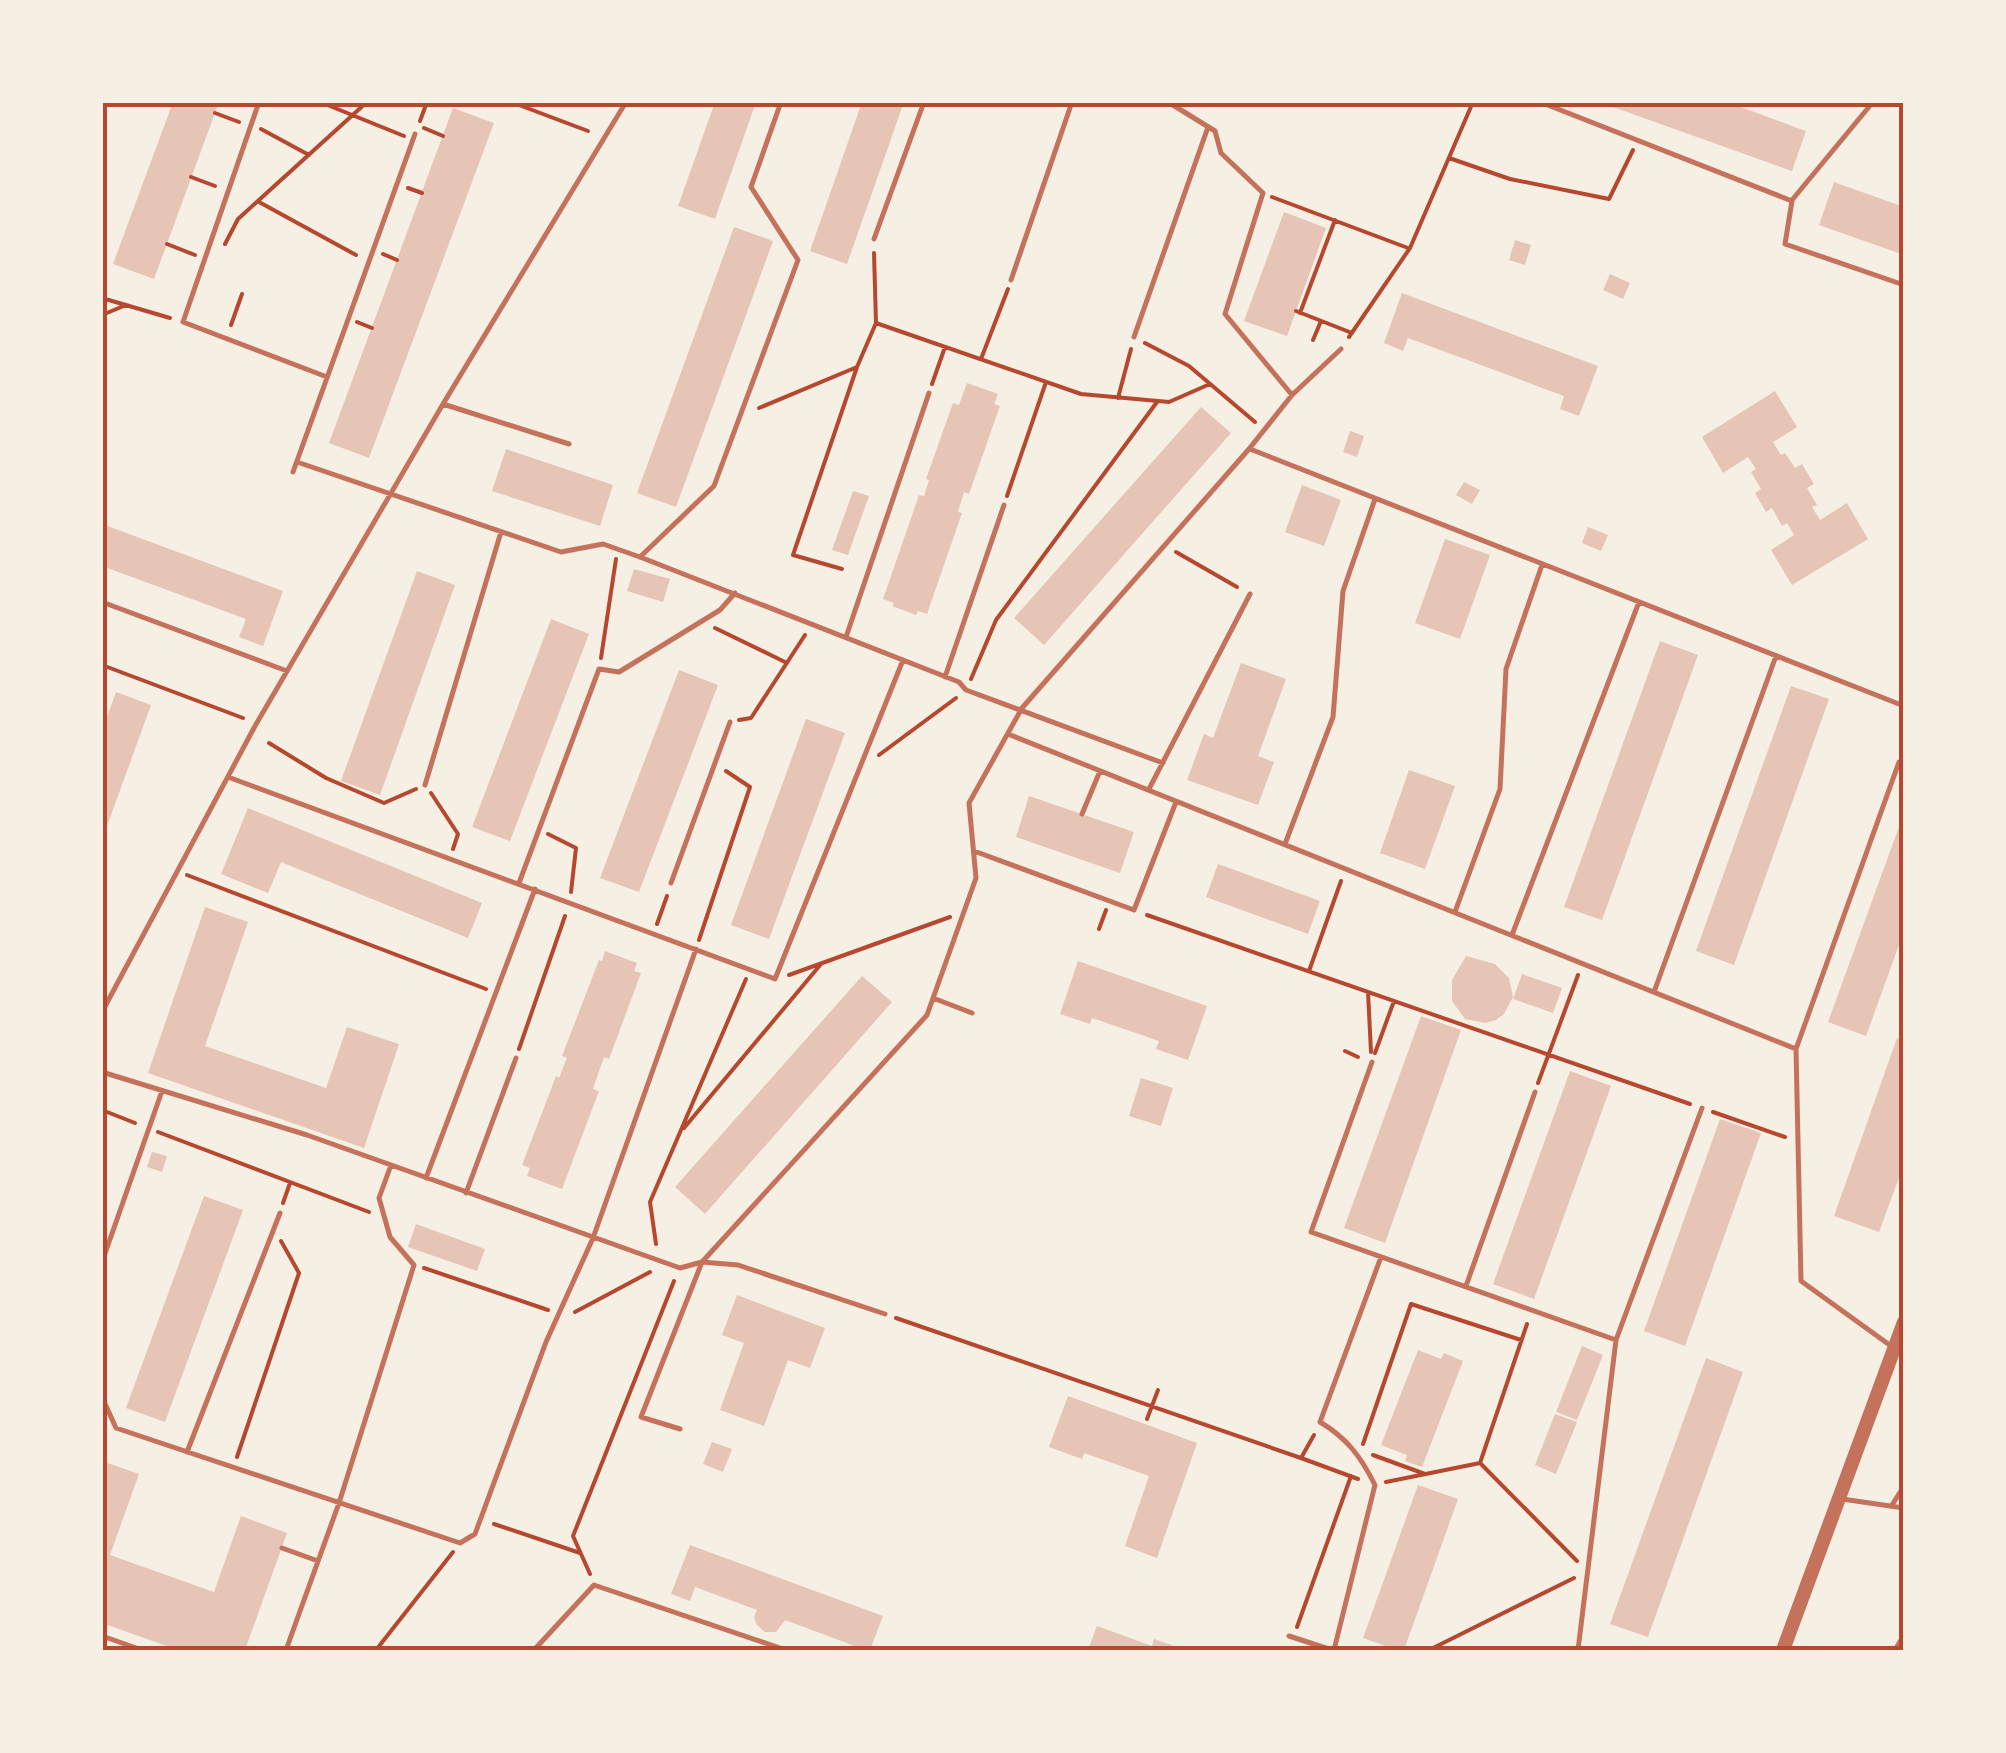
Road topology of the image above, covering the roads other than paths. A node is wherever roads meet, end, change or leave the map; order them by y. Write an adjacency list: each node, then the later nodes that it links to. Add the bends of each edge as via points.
1 (259, 102): 17 (lane, via 182,322)
2 (626, 102): 20 (lane)
3 (781, 102): 29 (lane, via 751,187 798,260 714,486)
4 (924, 102): 12 (lane)
5 (1072, 102): 13 (lane)
6 (1168, 102): 9 (lane)
7 (1540, 102): 11 (lane)
8 (1873, 102): 11 (lane)
9 (1208, 127): 15 (lane); 19 (lane, via 1221,152 1263,193 1225,314)
10 (414, 137): 17 (lane)
11 (1792, 201): 14 (lane, via 1786,244)
12 (874, 239)
13 (1011, 280)
14 (1904, 284)
15 (1134, 338)
16 (1341, 350): 19 (lane)
17 (327, 377): 23 (lane)
18 (929, 394): 35 (lane)
19 (1292, 395): 22 (lane)
20 (443, 404): 21 (lane); 25 (lane)
21 (569, 444)
22 (1249, 449): 26 (lane); 41 (lane)
23 (297, 462): 24 (lane); 25 (lane)
24 (293, 472)
25 (390, 495): 28 (lane); 38 (lane)
26 (1375, 499): 30 (lane); 52 (lane, via 1343,591 1333,716)
27 (1004, 505): 39 (lane)
28 (501, 532): 29 (lane, via 561,552 603,544); 48 (lane)
29 (640, 557): 31 (lane)
30 (1542, 564): 34 (lane); 57 (lane, via 1506,670 1500,790)
31 (734, 593): 35 (lane); 54 (lane, via 720,610 619,672 599,669)
32 (1250, 594): 45 (lane)
33 (102, 602): 38 (lane)
34 (1639, 602): 36 (lane); 58 (lane)
35 (846, 638): 37 (lane)
36 (1776, 656): 40 (lane); 60 (lane)
37 (903, 660): 39 (lane); 59 (lane, via 775,979)
38 (288, 671): 47 (lane)
39 (945, 677): 41 (lane)
40 (1904, 706)
41 (1022, 708): 43 (lane); 45 (lane)
42 (730, 722): 55 (lane)
43 (1008, 734): 46 (lane); 53 (lane, via 968,803)
44 (1899, 762): 64 (lane)
45 (1163, 763): 49 (lane)
46 (1100, 770): 49 (lane); 51 (lane)
47 (228, 777): 54 (lane); 62 (lane)
48 (425, 785)
49 (1149, 790): 50 (lane)
50 (1177, 801): 52 (lane); 53 (lane, via 1134,910)
51 (1082, 814)
52 (1285, 844): 57 (lane)
53 (974, 851): 61 (lane, via 976,878)
54 (520, 883): 56 (lane)
55 (671, 884)
56 (535, 889): 59 (lane); 72 (lane)
57 (1455, 912): 58 (lane)
58 (1512, 935): 60 (lane)
59 (696, 950): 75 (lane)
60 (1654, 992): 64 (lane)
61 (933, 998): 63 (lane); 78 (lane, via 927,1015)
62 (102, 1012)
63 (972, 1013)
64 (1796, 1049): 83 (lane, via 1801,1281)
65 (516, 1058): 73 (lane)
66 (1372, 1062): 76 (lane, via 1311,1232)
67 (102, 1072): 68 (lane)
68 (162, 1091): 71 (lane); 77 (lane)
69 (1535, 1092): 79 (lane)
70 (1702, 1108): 82 (lane)
71 (391, 1166): 72 (lane); 89 (lane, via 379,1198 390,1237 414,1264)
72 (426, 1178): 73 (lane)
73 (466, 1193): 75 (lane)
74 (280, 1213): 86 (lane)
75 (592, 1238): 78 (lane, via 680,1268); 89 (lane, via 475,1534 460,1543)
76 (1381, 1257): 79 (lane); 101 (lane, via 1320,1422 1341,1434 1374,1484)
77 (102, 1262)
78 (702, 1262): 80 (lane, via 738,1266); 85 (lane, via 642,1416)
79 (1466, 1286): 82 (lane)
80 (885, 1314)
81 (1904, 1322): 83 (street)
82 (1616, 1340): 102 (lane)
83 (1894, 1348): 88 (street)
84 (102, 1396): 86 (lane, via 116,1428)
85 (680, 1429)
86 (187, 1452): 89 (lane)
87 (1904, 1486): 90 (lane)
88 (1839, 1498): 90 (lane); 103 (street)
89 (339, 1503): 93 (lane)
90 (1892, 1506): 91 (lane)
91 (1904, 1508)
92 (282, 1548): 93 (lane)
93 (318, 1561): 98 (lane)
94 (102, 1636): 97 (lane)
95 (1291, 1636): 101 (lane)
96 (1904, 1636): 104 (lane)
97 (142, 1650)
98 (286, 1650)
99 (534, 1650): 100 (lane, via 594,1585)
100 (786, 1650)
101 (1333, 1650)
102 (1578, 1650)
103 (1783, 1650)
104 (1895, 1650)

